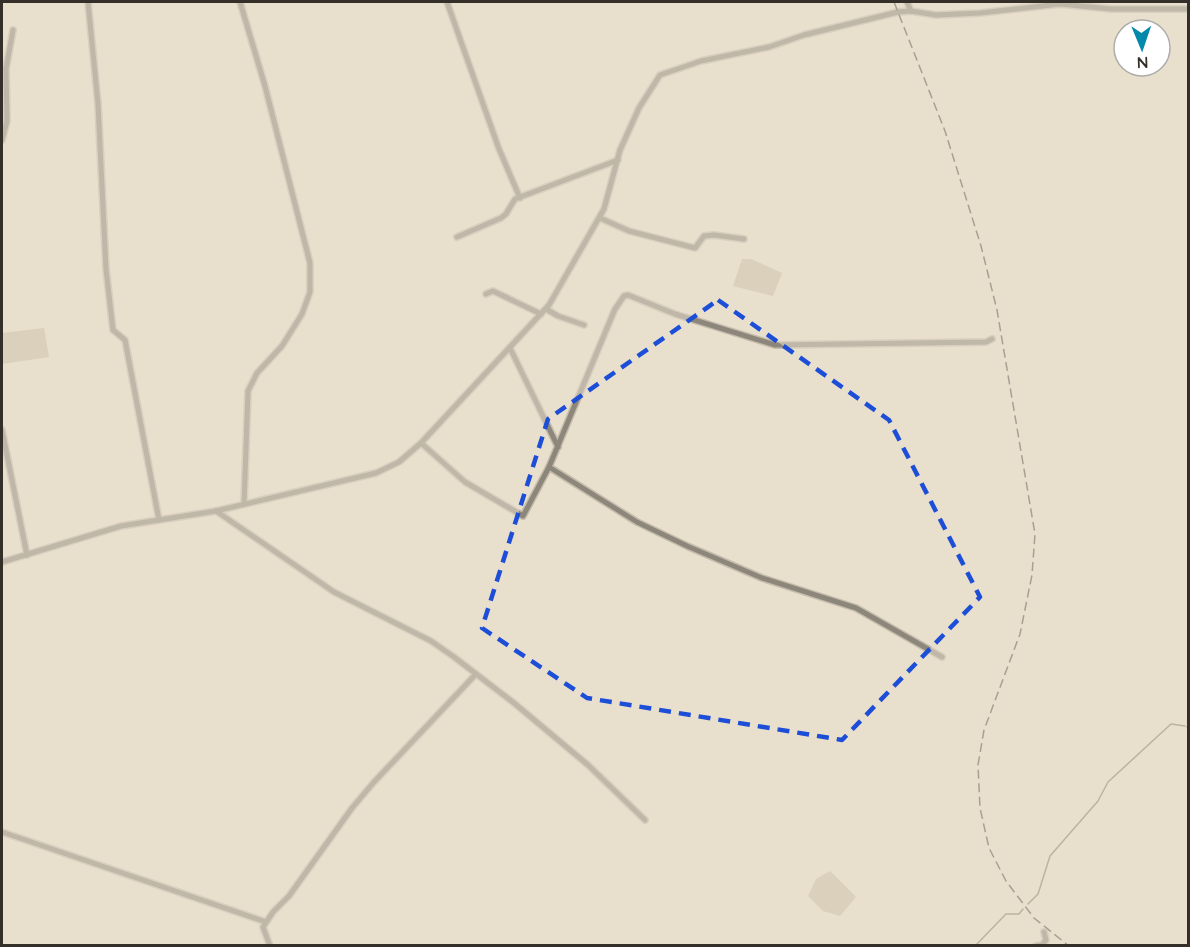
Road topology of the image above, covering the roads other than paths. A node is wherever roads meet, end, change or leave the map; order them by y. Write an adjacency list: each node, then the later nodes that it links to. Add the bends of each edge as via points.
1 (88, 2): 26 (street, via 113,330 125,340)
2 (240, 2): 24 (street, via 266,86 310,263 310,292 302,314 248,391)
3 (447, 2): 10 (street)
4 (907, 2): 6 (street)
5 (1188, 9): 6 (street, via 1111,9 1060,4 936,15)
6 (911, 11): 9 (street, via 701,61 660,75 639,108)
7 (13, 30): 8 (street, via 6,69 7,121)
8 (2, 140)
9 (618, 160): 10 (street); 11 (street)
10 (520, 198): 12 (street, via 501,218)
11 (600, 218): 13 (street, via 629,231 695,248 704,237 714,235); 15 (street)
12 (457, 237)
13 (744, 239)
14 (486, 294): 16 (street, via 493,291)
15 (546, 309): 16 (street); 17 (street)
16 (541, 314): 19 (street)
17 (584, 325)
18 (992, 339): 22 (street, via 775,345 624,296 615,309)
19 (510, 348): 21 (street); 22 (street)
20 (2, 430): 27 (street)
21 (421, 443): 23 (street, via 465,482 523,516); 24 (street, via 399,462 376,473)
22 (558, 447): 23 (street)
23 (549, 467): 29 (street, via 637,522 762,578 856,608)
24 (244, 504): 25 (street)
25 (216, 511): 26 (street); 30 (street, via 334,592 430,641)
26 (159, 520): 27 (street, via 121,526)
27 (27, 555): 28 (street)
28 (2, 562)
29 (942, 657)
30 (476, 674): 31 (street, via 588,765); 33 (street, via 374,782)
31 (645, 820)
32 (2, 832): 33 (street)
33 (266, 922): 35 (street, via 263,930)
34 (1044, 932): 36 (street, via 1046,940)
35 (270, 945)
36 (1036, 945)

